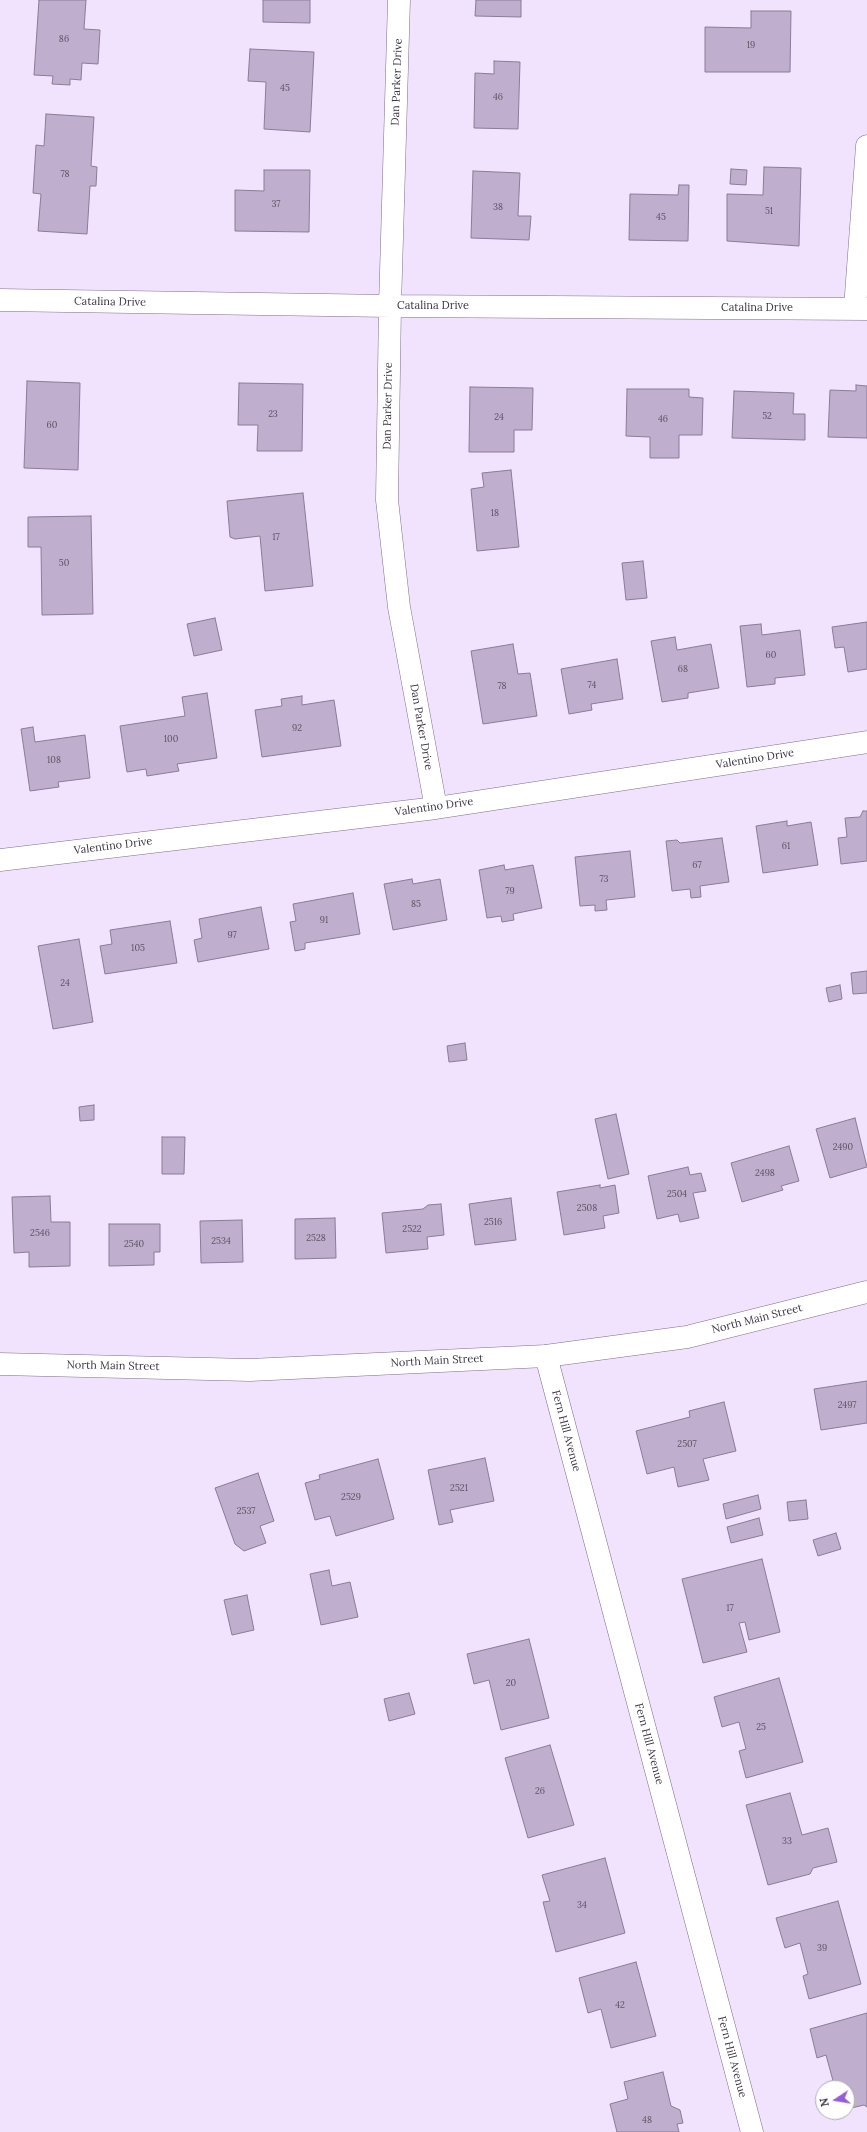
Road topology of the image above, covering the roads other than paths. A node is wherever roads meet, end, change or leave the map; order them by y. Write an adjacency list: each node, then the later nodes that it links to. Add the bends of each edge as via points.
1 (399, 0): 4 (street, Dan Parker Drive)
2 (867, 146): 5 (street)
3 (0, 300): 4 (street, Catalina Drive)
4 (390, 306): 5 (street, Catalina Drive); 7 (street, Dan Parker Drive, via 387,500 399,607)
5 (861, 309)
6 (867, 742): 7 (street, Valentino Drive)
7 (436, 808): 8 (street, Valentino Drive)
8 (0, 860)
9 (867, 1292): 10 (street, North Main Street, via 687,1337)
10 (546, 1356): 11 (street, North Main Street, via 250,1370); 12 (street, Fern Hill Avenue)
11 (0, 1364)
12 (752, 2132)

